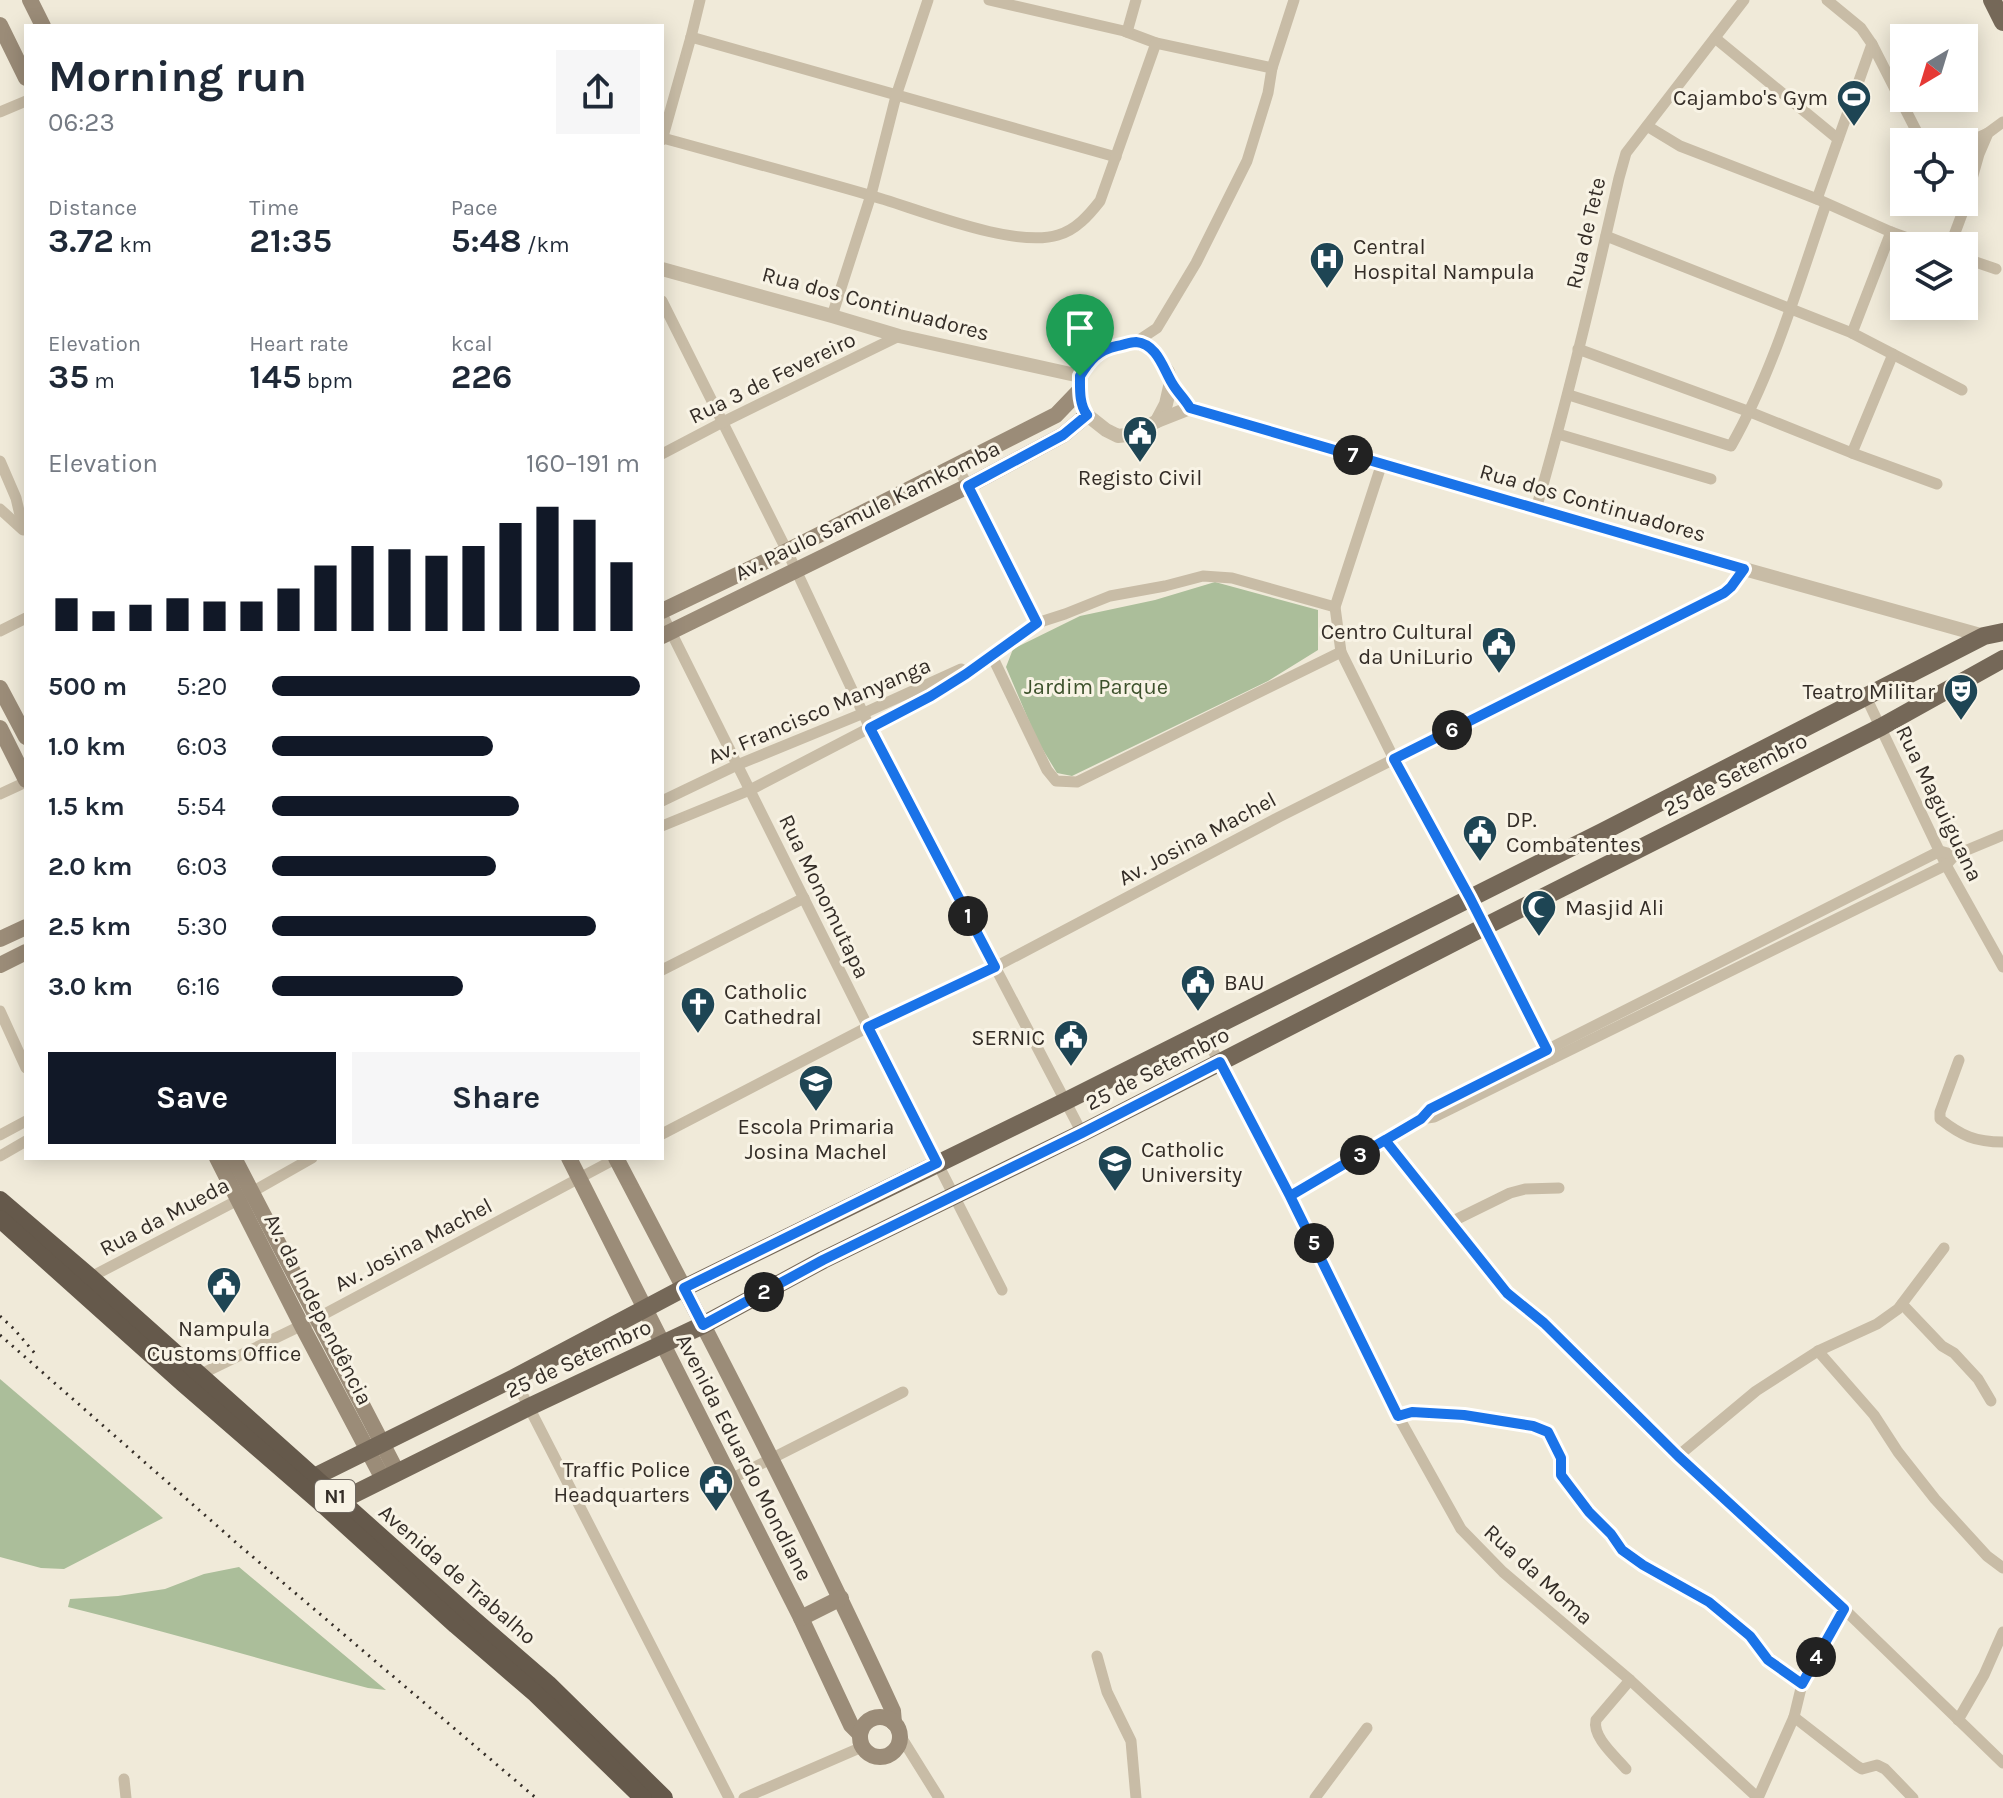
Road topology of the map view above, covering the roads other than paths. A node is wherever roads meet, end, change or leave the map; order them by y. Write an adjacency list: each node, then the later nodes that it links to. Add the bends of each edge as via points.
1 (30, 0): 11 (main road)
2 (700, 0): 14 (street)
3 (928, 0): 20 (street)
4 (989, 0): 13 (street)
5 (1136, 0): 13 (street)
6 (1294, 0): 18 (street)
7 (1744, 0): 15 (street, Rua de Tete)
8 (1827, 0): 17 (street)
9 (1992, 0): 10 (main road)
10 (2003, 22)
11 (42, 24)
12 (0, 25): 19 (main road)
13 (1127, 32): 16 (street)
14 (691, 37): 20 (street); 26 (street)
15 (1715, 38): 24 (street, Rua de Tete); 29 (street)
16 (1156, 43): 18 (street); 31 (street)
17 (1872, 44): 25 (street); 29 (street)
18 (1272, 68): 44 (street, via 1247,161)
19 (24, 74)
20 (896, 96): 31 (street); 33 (street)
21 (24, 102): 22 (street)
22 (0, 112)
23 (2003, 122): 27 (street)
24 (1647, 126): 34 (street, via 1680,146); 37 (street, Rua de Tete, via 1626,153)
25 (1915, 128)
26 (664, 132)
27 (1988, 133): 28 (street); 32 (street)
28 (1978, 138)
29 (1838, 139): 34 (street)
30 (664, 140): 33 (street)
31 (1116, 157): 33 (street, via 1100,201 1078,225 1058,235 1005,235)
32 (1978, 158)
33 (871, 195): 43 (street)
34 (1822, 202): 35 (street); 42 (street)
35 (1891, 232)
36 (1890, 235): 45 (street)
37 (1606, 236): 42 (street); 48 (street, Rua de Tete)
38 (1978, 263): 39 (street)
39 (1996, 269)
40 (664, 270): 43 (street, Rua dos Continuadores)
41 (664, 305): 59 (street)
42 (1790, 307): 45 (street); 56 (street)
43 (832, 316): 46 (street, Rua dos Continuadores)
44 (1157, 328): 47 (street); 50 (street)
45 (1852, 333): 49 (street)
46 (899, 336): 52 (street, Rua dos Continuadores); 59 (street, Rua 3 de Fevereiro)
47 (1136, 342): 50 (street); 52 (street, via 1106,348 1093,357)
48 (1578, 349): 54 (street, Rua de Tete); 56 (street)
49 (1893, 354): 53 (street); 62 (street)
50 (1157, 356): 51 (street)
51 (1171, 382): 55 (street); 58 (street)
52 (1080, 383): 57 (street); 65 (main road, Av. Paulo Samule Kamkomba, via 1056,415)
53 (1962, 390)
54 (1569, 395): 56 (street, via 1731,446); 60 (street, Rua de Tete)
55 (1190, 408): 58 (street); 64 (street, Rua dos Continuadores)
56 (1750, 412): 62 (street)
57 (1087, 415): 58 (street, via 1118,436 1135,434); 68 (main road, Av. Paulo Samule Kamkomba, via 1063,435)
58 (1157, 421)
59 (721, 423): 61 (street, Rua 3 de Fevereiro); 72 (street)
60 (1558, 434): 66 (street); 70 (street, Rua de Tete)
61 (664, 453)
62 (1852, 453): 67 (street)
63 (0, 461): 71 (street)
64 (1382, 463): 70 (street, Rua dos Continuadores); 75 (street)
65 (956, 465): 68 (street); 72 (main road, Av. Paulo Samule Kamkomba)
66 (1711, 479)
67 (1937, 484)
68 (968, 486): 74 (main road, Av. Paulo Samule Kamkomba); 78 (street)
69 (0, 509): 71 (street)
70 (1536, 509): 73 (street, Rua dos Continuadores)
71 (24, 531)
72 (787, 551): 74 (street); 76 (main road, Av. Paulo Samule Kamkomba)
73 (1744, 569): 82 (street, Rua dos Continuadores); 94 (street, Av. Josina Machel, via 1724,593)
74 (796, 570): 81 (main road, Av. Paulo Samule Kamkomba); 89 (street)
75 (1335, 607): 78 (street, Av. Francisco Manyanga, via 1255,583 1203,576 1110,596); 84 (street)
76 (664, 611)
77 (24, 619): 79 (street)
78 (1037, 623): 85 (street, Av. Francisco Manyanga)
79 (0, 631)
80 (2003, 632): 82 (main road, 25 de Setembro)
81 (666, 634): 96 (street, Rua Monomutapa)
82 (1984, 636): 83 (main road); 88 (main road, 25 de Setembro)
83 (2003, 642)
84 (1341, 652): 85 (street, via 1077,782 1056,781 1047,770); 94 (street)
85 (992, 656): 89 (street, Av. Francisco Manyanga); 92 (street, Av. Francisco Manyanga)
86 (2003, 659): 90 (main road, 25 de Setembro)
87 (0, 688): 93 (main road)
88 (1866, 697): 90 (street, Rua Maguiguana); 95 (main road, 25 de Setembro)
89 (864, 713): 92 (street); 96 (street, Av. Francisco Manyanga)
90 (1881, 727): 100 (main road, 25 de Setembro); 106 (street, Rua Maguiguana)
91 (0, 728): 97 (main road)
92 (870, 728): 99 (street, Av. Francisco Manyanga); 119 (street)
93 (24, 733)
94 (1394, 759): 110 (street); 119 (street, Av. Josina Machel)
95 (1735, 764): 100 (main road); 104 (main road, 25 de Setembro)
96 (737, 765): 99 (street, Rua Monomutapa); 102 (street, Av. Francisco Manyanga)
97 (24, 777)
98 (24, 782): 101 (street)
99 (750, 790): 103 (street, Av. Francisco Manyanga); 109 (street, Rua Monomutapa)
100 (1753, 793): 107 (main road, 25 de Setembro)
101 (0, 794)
102 (664, 800)
103 (664, 825)
104 (1602, 832): 107 (main road); 110 (main road, 25 de Setembro)
105 (2003, 835): 108 (street)
106 (1940, 851): 108 (street); 126 (street)
107 (1617, 860): 111 (main road, 25 de Setembro)
108 (1950, 860): 114 (street, Rua Maguiguana); 126 (street)
109 (804, 898): 121 (street); 124 (street, Rua Monomutapa)
110 (1470, 898): 111 (street); 118 (main road, 25 de Setembro)
111 (1484, 927): 122 (main road, 25 de Setembro); 126 (street)
112 (24, 928): 113 (main road)
113 (0, 939)
114 (1988, 941): 115 (street); 120 (street, Rua Maguiguana)
115 (2003, 944)
116 (24, 953): 117 (main road)
117 (0, 965)
118 (1336, 965): 122 (main road); 125 (main road, 25 de Setembro)
119 (995, 967): 124 (street, Av. Josina Machel); 130 (street)
120 (2003, 967)
121 (664, 969)
122 (1350, 996): 128 (main road, 25 de Setembro)
123 (0, 1011): 129 (street)
124 (868, 1027): 132 (street, Av. Josina Machel); 145 (street, Rua Monomutapa)
125 (1203, 1032): 128 (street, Rua da Moma); 130 (main road, 25 de Setembro)
126 (1549, 1054): 135 (street)
127 (1959, 1060): 137 (street, via 1940,1119 1968,1138)
128 (1220, 1062): 133 (main road, 25 de Setembro); 150 (street, Rua da Moma)
129 (24, 1064)
130 (1066, 1101): 133 (street); 145 (main road, 25 de Setembro)
131 (24, 1122): 134 (street)
132 (664, 1133)
133 (1082, 1133): 149 (main road, 25 de Setembro)
134 (0, 1135)
135 (1385, 1140): 150 (street); 153 (street)
136 (24, 1142): 138 (street)
137 (2003, 1142)
138 (0, 1156)
139 (218, 1160): 148 (main road, Av. da Independência)
140 (235, 1160): 148 (main road, Av. da Independência)
141 (308, 1160): 148 (street, Rua da Mueda)
142 (570, 1160): 146 (main road, Avenida Eduardo Mondlane)
143 (612, 1160): 146 (street, Av. Josina Machel)
144 (617, 1160): 158 (main road, Avenida Eduardo Mondlane)
145 (937, 1163): 149 (street, Rua Monomutapa); 154 (main road, 25 de Setembro)
146 (579, 1178): 161 (main road, Avenida Eduardo Mondlane); 162 (street, Av. Josina Machel)
147 (1559, 1188): 153 (street, via 1510,1193)
148 (244, 1196): 157 (street, Rua da Mueda); 162 (main road, Av. da Independência)
149 (953, 1196): 156 (main road, 25 de Setembro); 159 (street, Rua Monomutapa)
150 (1290, 1196): 171 (street, Rua da Moma)
151 (0, 1200): 157 (highway, Avenida de Trabalho / N1)
152 (0, 1219): 157 (highway, Avenida de Trabalho / N1)
153 (1451, 1222): 173 (street, via 1507,1293)
154 (808, 1229): 156 (main road); 158 (main road, 25 de Setembro)
155 (1944, 1248): 160 (street)
156 (823, 1260): 163 (main road, 25 de Setembro)
157 (83, 1281): 167 (highway, Avenida de Trabalho / N1)
158 (684, 1288): 161 (main road, 25 de Setembro); 163 (main road, Avenida Eduardo Mondlane)
159 (1002, 1290)
160 (1902, 1304): 165 (street, via 1877,1324); 169 (street, via 1978,1379)
161 (645, 1309): 164 (main road, Avenida Eduardo Mondlane); 166 (main road, 25 de Setembro)
162 (309, 1322): 167 (street, Av. Josina Machel); 172 (main road, Av. da Independência)
163 (703, 1325): 164 (main road, 25 de Setembro); 174 (main road, Avenida Eduardo Mondlane)
164 (663, 1345): 170 (main road, 25 de Setembro); 176 (main road, Avenida Eduardo Mondlane)
165 (1818, 1351): 173 (street, via 1756,1391); 179 (street, via 1874,1415 1935,1499)
166 (514, 1378): 170 (street); 172 (main road, 25 de Setembro)
167 (192, 1379): 177 (highway, Avenida de Trabalho / N1)
168 (903, 1392): 174 (street)
169 (1991, 1401)
170 (529, 1407): 175 (main road, 25 de Setembro); 200 (street)
171 (1398, 1416): 185 (street, Rua da Moma, via 1461,1529 1503,1572); 186 (street, via 1464,1415 1548,1432 1561,1458 1561,1475 1622,1550 1709,1602 1750,1636 1768,1660)
172 (375, 1446): 175 (main road, Av. da Independência); 177 (main road, 25 de Setembro)
173 (1678, 1456): 181 (street)
174 (771, 1459): 176 (street); 180 (main road, Avenida Eduardo Mondlane)
175 (390, 1476): 178 (main road, 25 de Setembro)
176 (731, 1479): 182 (main road, Avenida Eduardo Mondlane)
177 (306, 1481): 178 (highway, Avenida de Trabalho / N1)
178 (334, 1504): 187 (highway, Avenida de Trabalho / N1)
179 (2003, 1568)
180 (841, 1598): 182 (main road); 191 (main road, Avenida Eduardo Mondlane)
181 (1844, 1609): 186 (street); 189 (street)
182 (801, 1618): 192 (main road, Avenida Eduardo Mondlane)
183 (2002, 1637): 189 (street)
184 (1097, 1656): 196 (street, via 1107,1692 1131,1741)
185 (1630, 1680): 194 (street, via 1595,1724 1601,1740); 204 (street, Rua da Moma)
186 (1802, 1684): 188 (street)
187 (542, 1689): 198 (highway, Avenida de Trabalho / N1); 199 (highway, Avenida de Trabalho / N1)
188 (1794, 1717): 204 (street); 205 (street, via 1862,1769 1885,1769)
189 (1958, 1720): 193 (street)
190 (1367, 1728): 203 (street)
191 (897, 1730): 192 (main road, via 886,1717 874,1717 863,1724); 192 (main road, via 897,1749 886,1756 873,1757); 202 (street)
192 (860, 1740): 201 (street)
193 (2003, 1763)
194 (1626, 1769)
195 (124, 1779): 197 (street)
196 (1132, 1795)
197 (126, 1798)
198 (643, 1798)
199 (664, 1798)
200 (729, 1798)
201 (744, 1798)
202 (939, 1798)
203 (1315, 1798)
204 (1758, 1798)
205 (1913, 1798)

